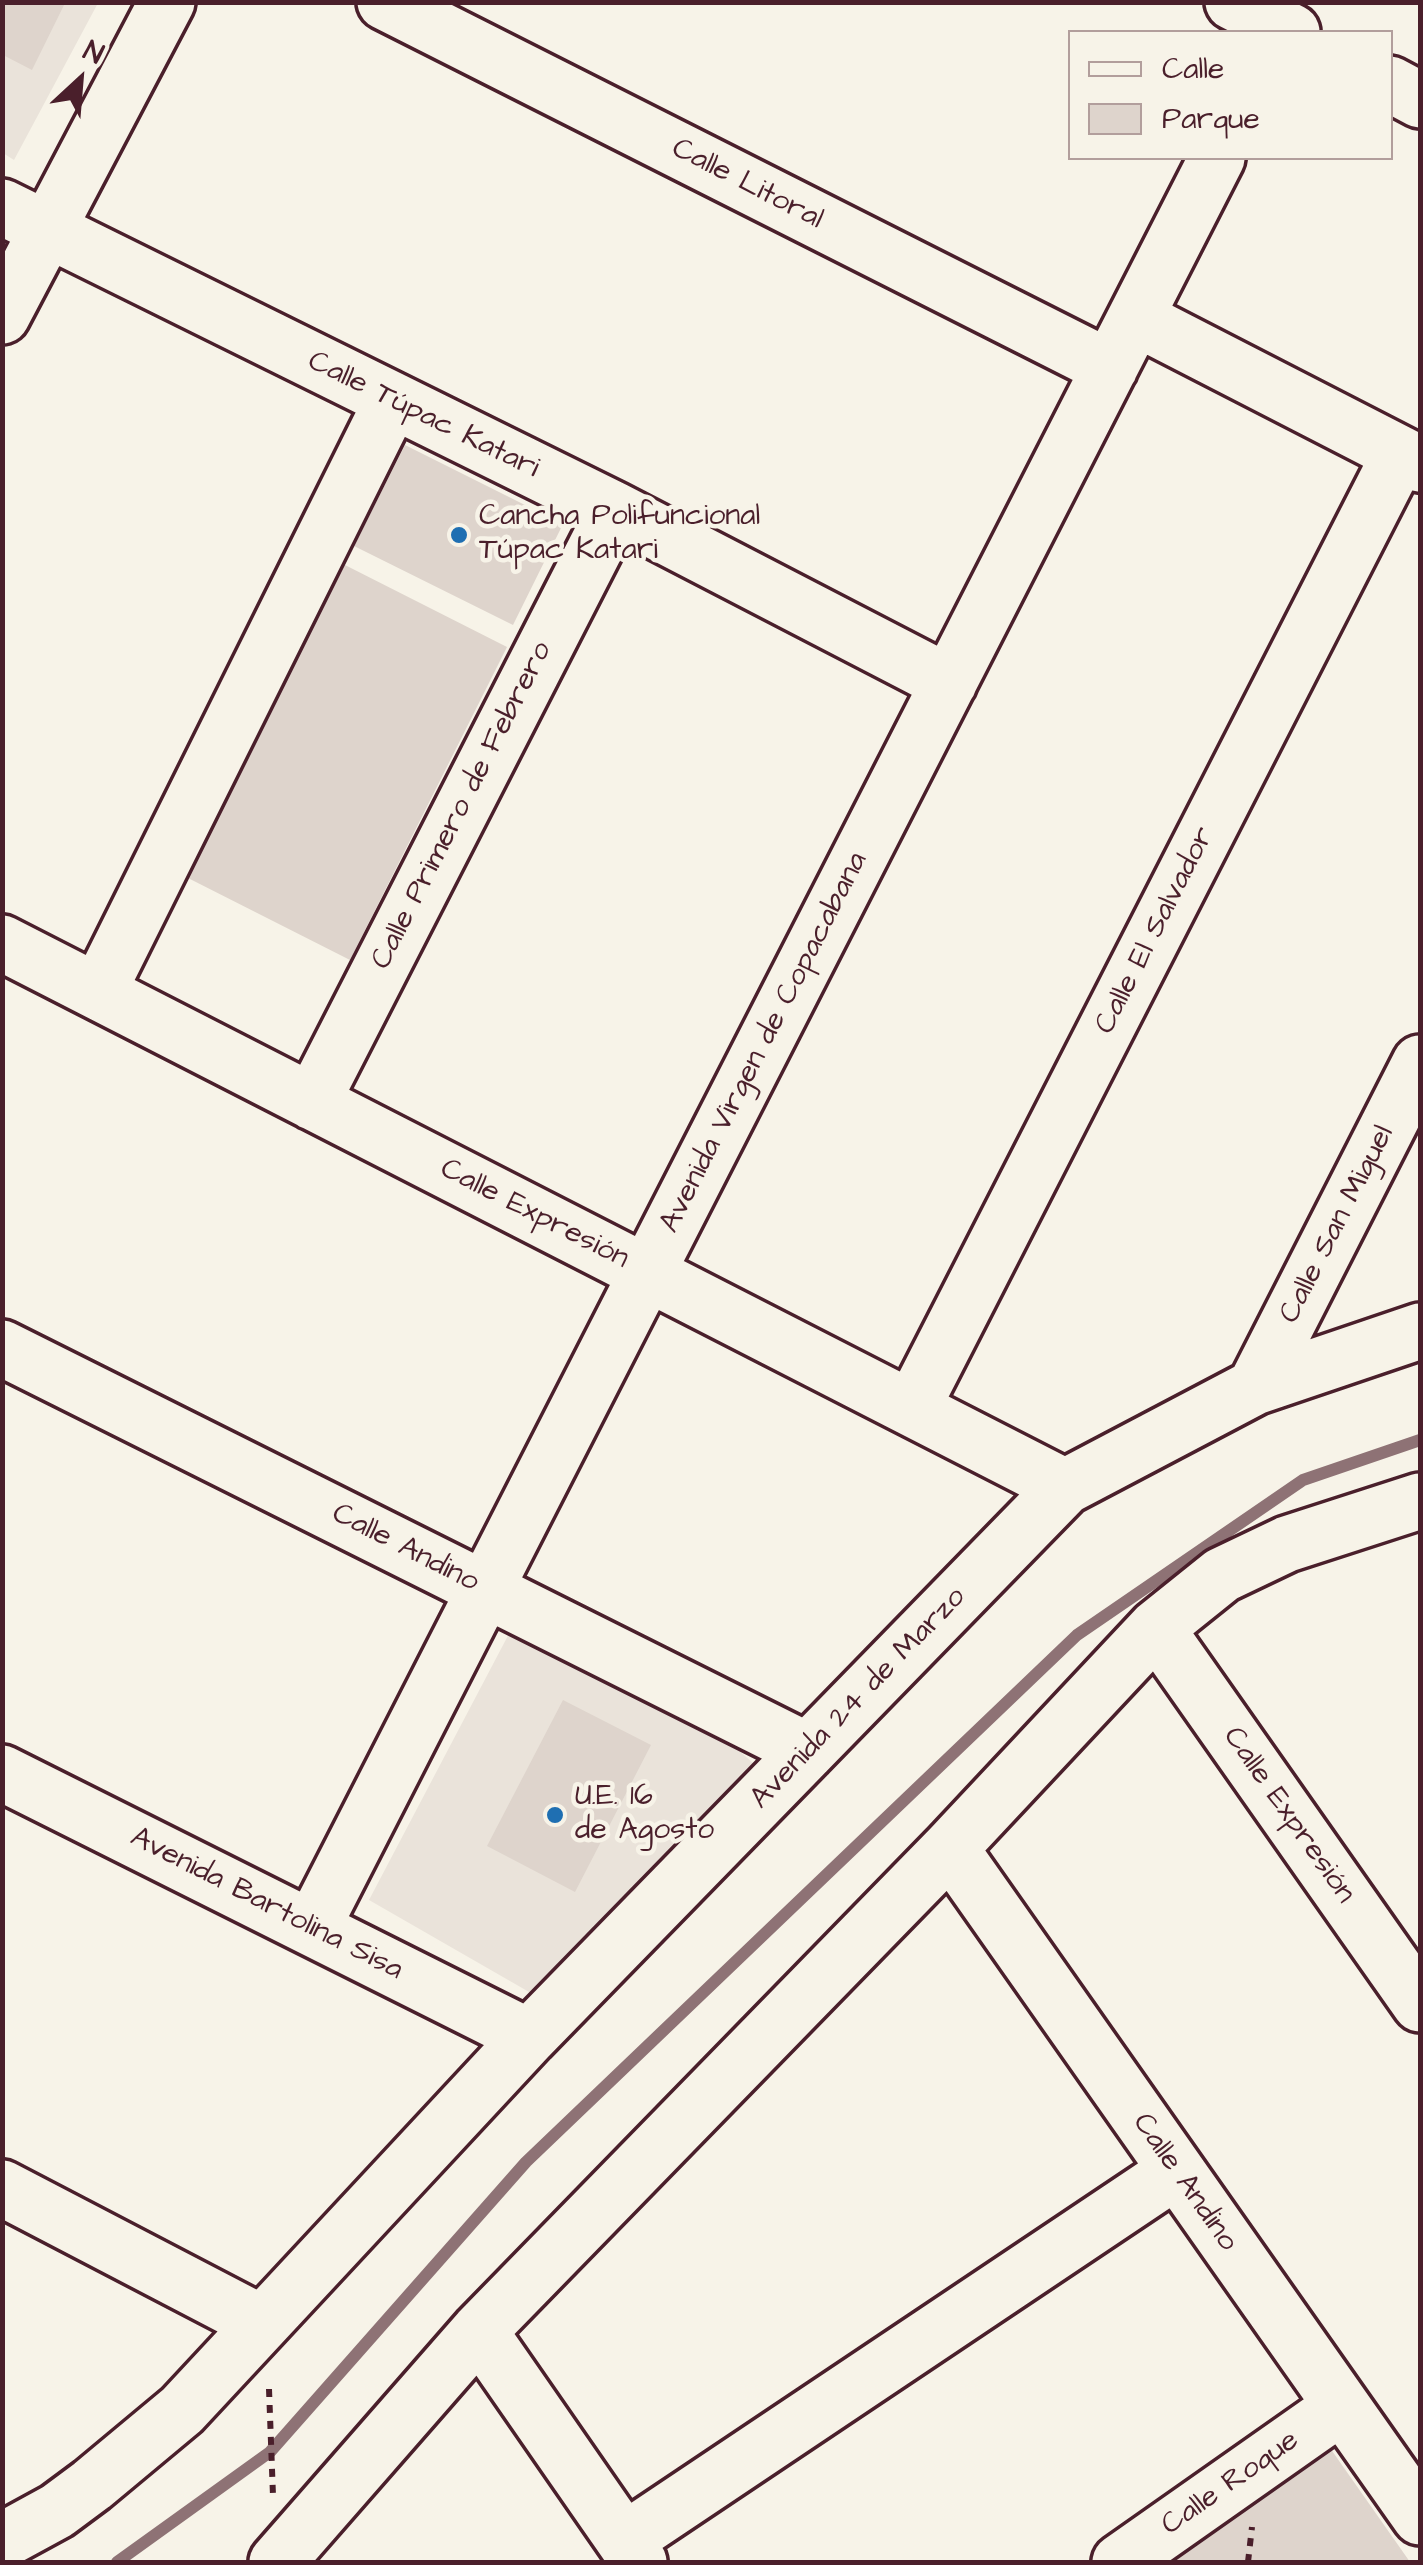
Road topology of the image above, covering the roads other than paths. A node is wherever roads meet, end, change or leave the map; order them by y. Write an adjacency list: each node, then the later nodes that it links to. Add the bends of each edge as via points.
1 (167, 2): 8 (street)
2 (385, 2): 11 (street, Calle Litoral)
3 (1234, 2): 4 (street)
4 (1288, 24)
5 (1393, 86): 6 (street)
6 (1420, 100)
7 (1216, 160): 10 (street, Avenida Virgen de Copacabana)
8 (24, 218): 9 (street); 12 (street, Calle Túpac Katari)
9 (2, 316)
10 (1136, 318): 11 (street, Avenida Virgen de Copacabana); 13 (street)
11 (1110, 368): 15 (street, Avenida Virgen de Copacabana)
12 (392, 401): 14 (street, Calle Túpac Katari); 17 (street)
13 (1410, 459): 24 (street, Calle El Salvador)
14 (615, 510): 15 (street, Calle Túpac Katari); 19 (street, Calle Primero de Febrero)
15 (949, 683): 20 (street, Avenida Virgen de Copacabana)
16 (2, 943): 17 (street, Calle Expresión)
17 (98, 992): 19 (street, Calle Expresión)
18 (1420, 1063): 23 (street, Calle San Miguel)
19 (312, 1102): 20 (street, Calle Expresión)
20 (647, 1273): 24 (street, Calle Expresión); 27 (street, Avenida Virgen de Copacabana)
21 (1420, 1331): 23 (street, Avenida 24 de Marzo)
22 (2, 1348): 27 (street, Calle Andino)
23 (1256, 1387): 25 (street, Avenida 24 de Marzo)
24 (912, 1408): 25 (street, Calle Expresión)
25 (1065, 1487): 29 (street, Avenida 24 de Marzo)
26 (1420, 1500): 28 (street, via 1287,1544 1222,1576)
27 (486, 1590): 29 (street, Calle Andino); 32 (street, Avenida Virgen de Copacabana)
28 (1156, 1628): 31 (street); 33 (street, Calle Expresión)
29 (808, 1751): 34 (street, Avenida 24 de Marzo)
30 (2, 1773): 32 (street, Avenida Bartolina Sisa)
31 (950, 1848): 35 (street, Calle Andino); 38 (street)
32 (312, 1928): 34 (street, Avenida Bartolina Sisa)
33 (1420, 2004)
34 (529, 2036): 37 (street, Avenida 24 de Marzo)
35 (1176, 2171): 39 (street, Calle Andino); 42 (street)
36 (2, 2188): 37 (street)
37 (261, 2324): 41 (street, Avenida 24 de Marzo, via 138,2449 56,2511)
38 (478, 2331): 42 (street); 43 (street)
39 (1342, 2406): 40 (street, Calle Andino); 44 (street, Calle Roque)
40 (1420, 2517)
41 (2, 2541)
42 (632, 2551)
43 (277, 2562)
44 (1120, 2562)

